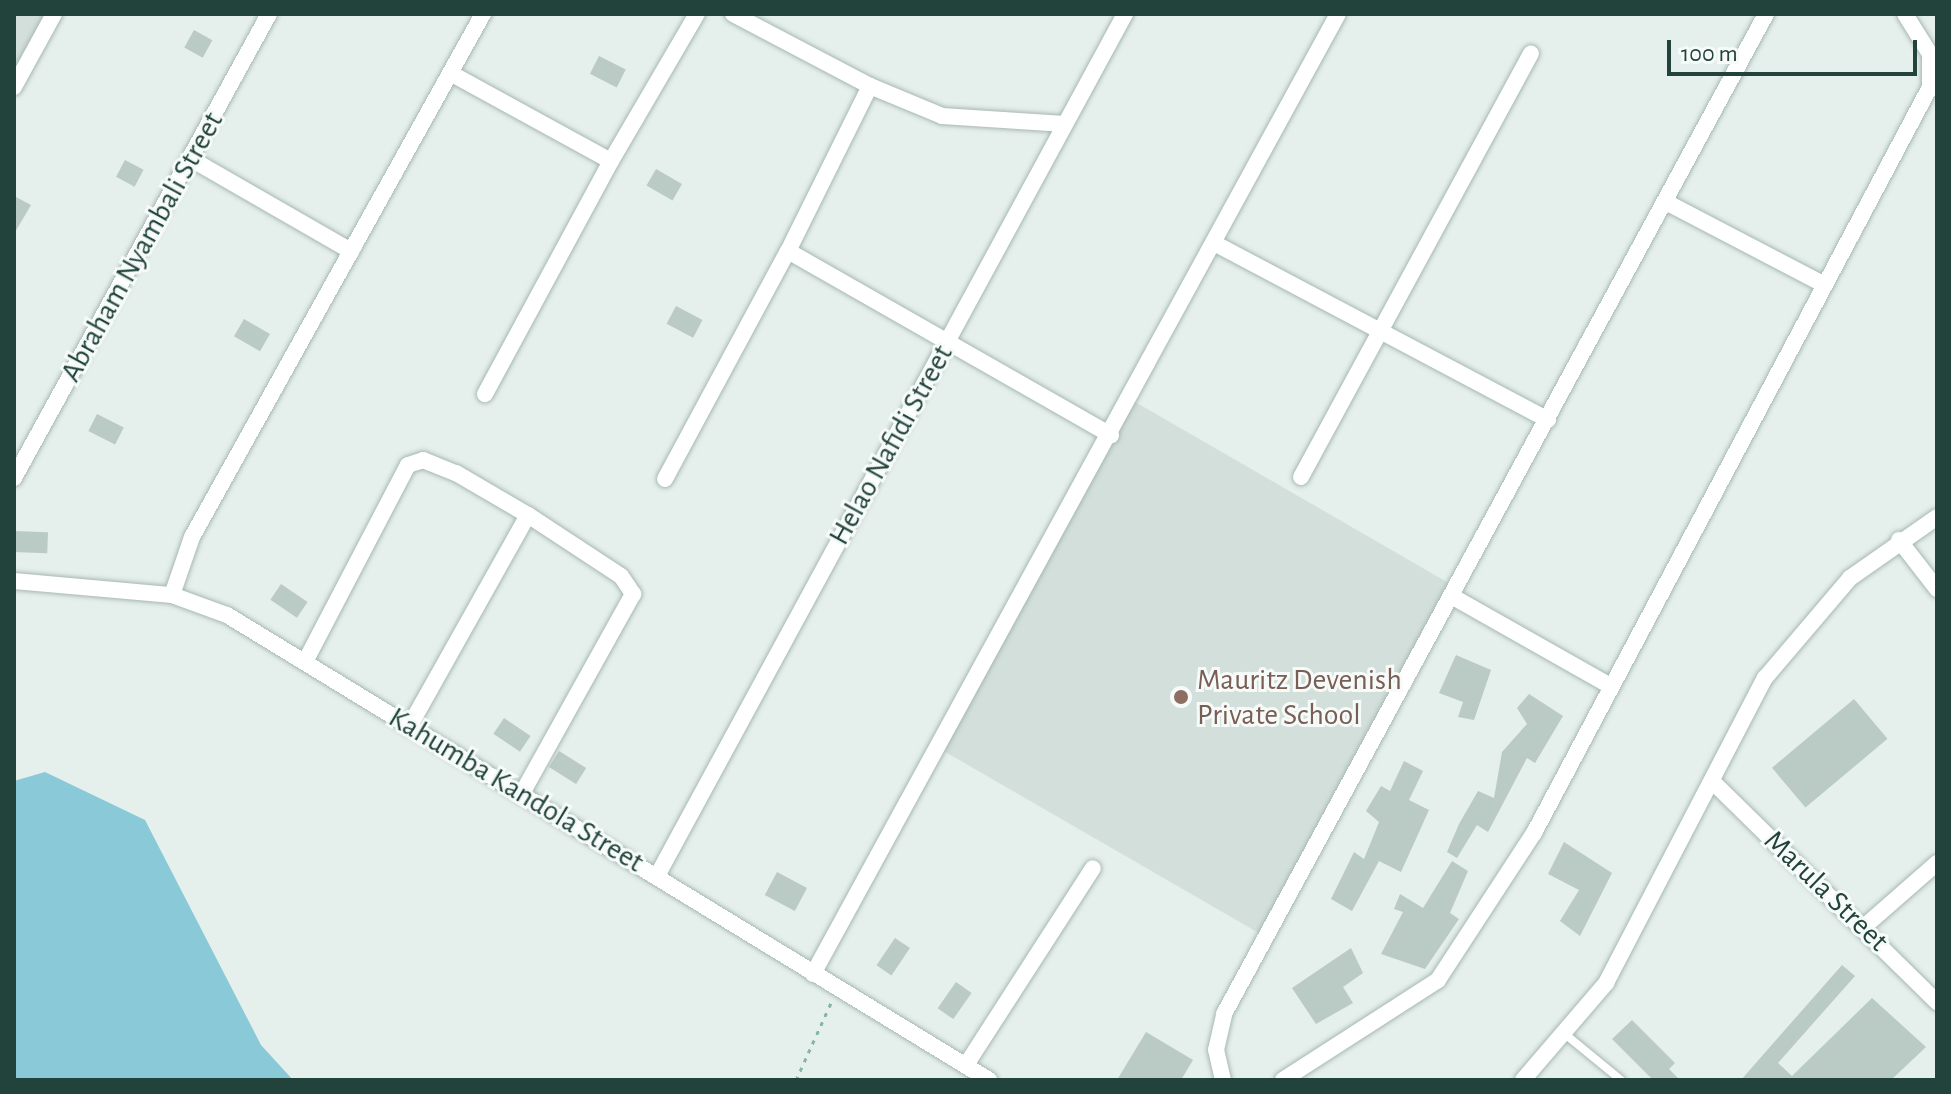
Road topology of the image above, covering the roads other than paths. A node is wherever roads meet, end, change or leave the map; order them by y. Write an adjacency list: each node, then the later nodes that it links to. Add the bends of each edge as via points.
1 (54, 14): 13 (street)
2 (269, 14): 15 (street, Abraham Nyambali Street)
3 (483, 14): 11 (street)
4 (697, 14): 16 (street)
5 (733, 14): 12 (street)
6 (1125, 14): 14 (street, Helao Nafidi Street)
7 (1338, 14): 18 (street)
8 (1766, 14): 17 (street)
9 (1905, 14): 21 (street, via 1930,54 1930,87)
10 (1531, 53): 22 (street)
11 (452, 74): 16 (street); 19 (street)
12 (870, 86): 14 (street, via 942,116); 20 (street)
13 (14, 87)
14 (1065, 124): 23 (street, Helao Nafidi Street)
15 (191, 159): 19 (street); 28 (street, Abraham Nyambali Street)
16 (611, 161): 24 (street)
17 (1666, 202): 21 (street); 25 (street)
18 (1214, 243): 22 (street); 26 (street)
19 (351, 251): 35 (street, via 192,537)
20 (788, 251): 23 (street); 29 (street)
21 (1825, 285): 38 (street)
22 (1380, 331): 25 (street); 27 (street)
23 (947, 343): 26 (street); 44 (street, Helao Nafidi Street)
24 (485, 394)
25 (1548, 420): 36 (street)
26 (1111, 435): 46 (street)
27 (1301, 477)
28 (14, 478)
29 (665, 479)
30 (528, 515): 37 (street, via 456,473 423,460 408,465); 39 (street); 41 (street, via 621,576 633,594)
31 (1937, 517): 32 (street)
32 (1899, 540): 34 (street); 40 (street, via 1850,578 1765,678)
33 (14, 581): 35 (street, Kahumba Kandola Street)
34 (1937, 589)
35 (172, 595): 37 (street, Kahumba Kandola Street, via 227,615)
36 (1453, 597): 38 (street); 51 (street, via 1224,1014 1216,1050)
37 (306, 660): 39 (street, Kahumba Kandola Street)
38 (1610, 686): 52 (street, via 1534,833 1438,980)
39 (409, 727): 41 (street, Kahumba Kandola Street)
40 (1714, 783): 45 (street, Marula Street); 48 (street, via 1606,983)
41 (521, 795): 44 (street, Kahumba Kandola Street)
42 (1937, 863): 45 (street)
43 (1093, 868): 49 (street)
44 (657, 876): 46 (street, Kahumba Kandola Street)
45 (1865, 926): 47 (street, Marula Street)
46 (813, 974): 49 (street, Kahumba Kandola Street)
47 (1937, 1002)
48 (1566, 1035): 53 (street); 54 (lane)
49 (966, 1065): 50 (street, Kahumba Kandola Street)
50 (989, 1080)
51 (1223, 1080)
52 (1283, 1080)
53 (1523, 1080)
54 (1621, 1080)

